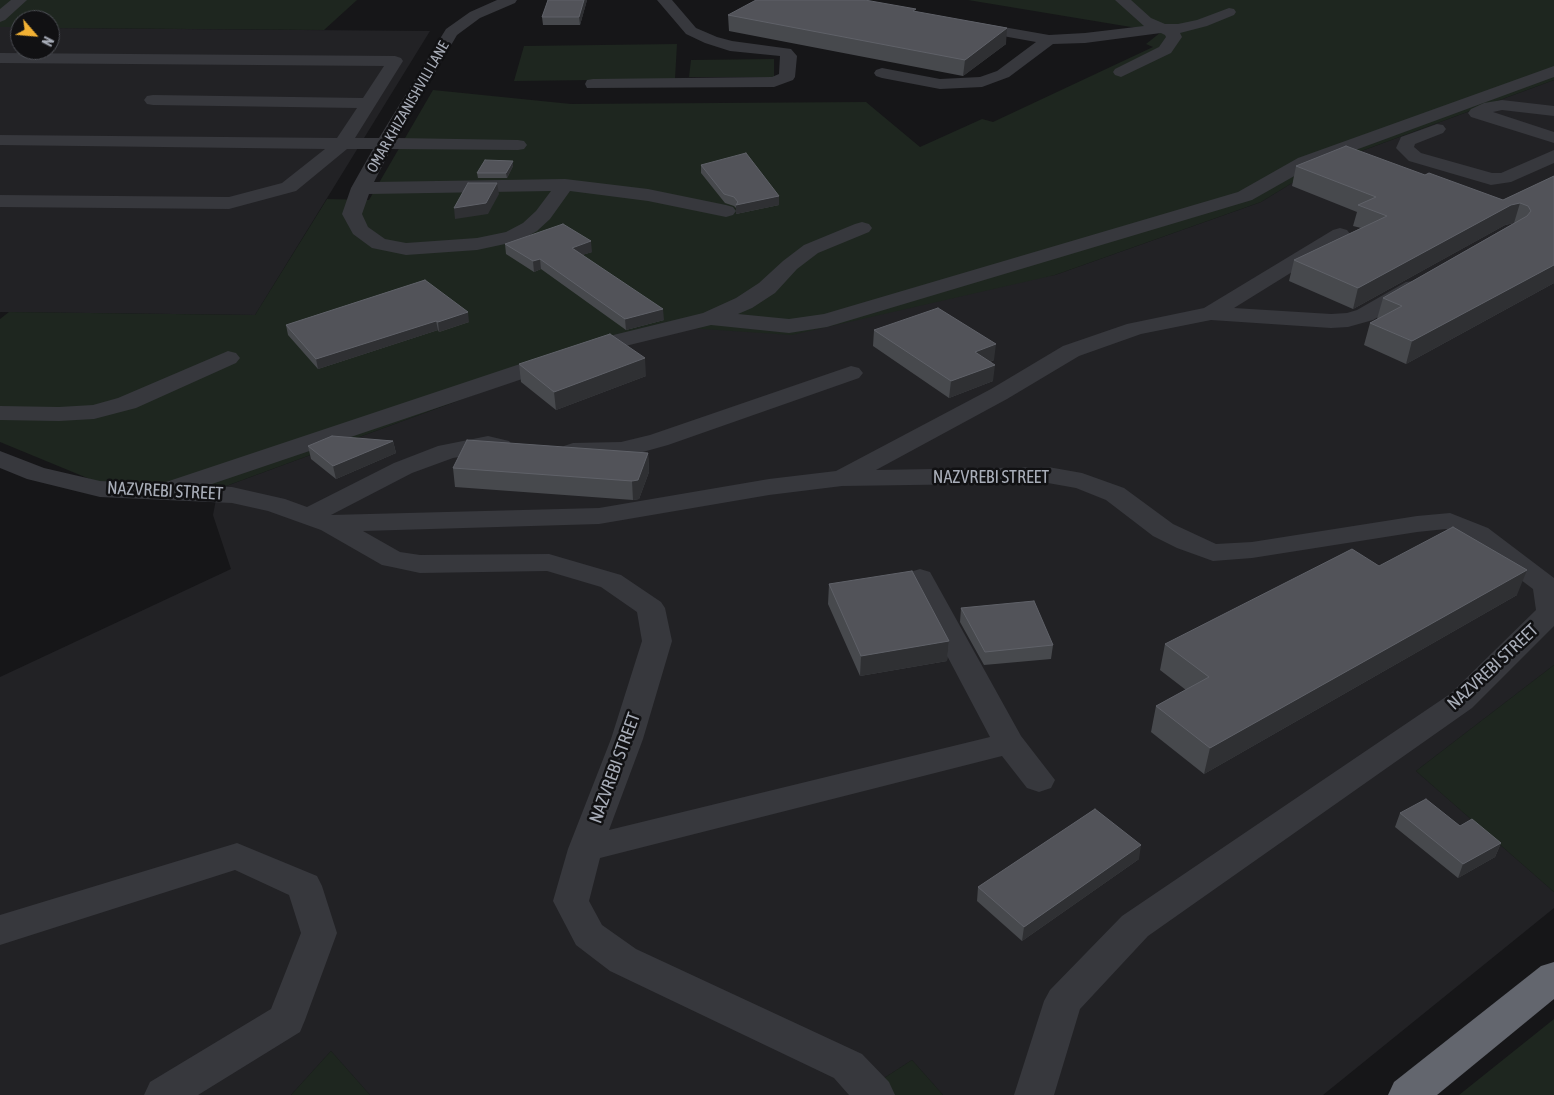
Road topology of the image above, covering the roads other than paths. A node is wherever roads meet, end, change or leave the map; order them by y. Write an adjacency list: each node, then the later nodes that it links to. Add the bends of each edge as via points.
1 (20, 0): 6 (street)
2 (510, 0): 22 (street, OMAR KHIZANISHVILI LANE, via 475,15 451,32)
3 (664, 0): 14 (street, via 691,31 711,40 730,46 785,52 789,56 787,77 774,82)
4 (1122, 0): 8 (street, via 1146,21)
5 (1229, 12): 8 (street, via 1189,27)
6 (0, 17)
7 (956, 23): 9 (street)
8 (1162, 28): 9 (street); 12 (street, via 1172,32 1174,37 1165,50)
9 (1049, 40): 13 (street, via 1003,74 982,82 940,84)
10 (0, 58): 16 (street, via 395,61)
11 (1554, 71): 17 (street)
12 (1121, 72)
13 (882, 73)
14 (593, 84)
15 (153, 100): 16 (street)
16 (369, 103): 21 (street)
17 (1480, 106): 18 (street); 19 (street); 24 (street, via 1407,141 1405,148 1415,157 1491,179 1504,178); 33 (street, via 1305,162 1245,196 827,320 789,326)
18 (1554, 111)
19 (1554, 138)
20 (0, 140): 21 (street)
21 (343, 143): 22 (street); 27 (street, via 289,187 229,203)
22 (385, 144): 23 (street); 26 (street, OMAR KHIZANISHVILI LANE)
23 (518, 145)
24 (1554, 156)
25 (565, 185): 26 (street); 26 (street, OMAR KHIZANISHVILI LANE, via 543,215 512,237 439,248 379,244 360,230 352,214); 28 (street, via 648,195)
26 (361, 188)
27 (0, 201)
28 (726, 212)
29 (862, 228): 33 (street, via 811,249 790,264 767,288)
30 (1340, 234): 32 (street)
31 (1435, 275): 32 (street, NAZVREBI STREET, via 1366,315 1348,320)
32 (1211, 313): 40 (street, NAZVREBI STREET, via 1134,329 1071,351 999,394)
33 (711, 318): 41 (street, via 597,346)
34 (228, 358): 36 (street, via 127,403 94,412)
35 (850, 373): 38 (street, via 659,440 621,450)
36 (0, 413)
37 (521, 448): 42 (street, via 488,444 447,451 403,468)
38 (547, 450)
39 (0, 458): 41 (street, NAZVREBI STREET, via 36,474 100,488)
40 (842, 478): 42 (street, NAZVREBI STREET, via 599,516); 51 (street, NAZVREBI STREET, via 1048,475 1082,481 1115,494 1163,530 1213,552 1252,550 1450,521 1478,534 1548,586 1551,612 1461,701 1135,926 1063,1001)
41 (165, 491): 42 (street, NAZVREBI STREET, via 232,495)
42 (320, 520): 46 (street, NAZVREBI STREET, via 392,559 420,564 550,562 611,580 652,608 657,640 627,739)
43 (920, 578): 44 (street)
44 (1010, 744): 45 (street); 46 (street)
45 (1039, 780)
46 (585, 849): 50 (street, NAZVREBI STREET, via 571,901 589,935 623,960 848,1066)
47 (0, 930): 49 (street, via 237,856 304,886 319,933 286,1020)
48 (1554, 977): 52 (highway)
49 (164, 1095)
50 (875, 1095)
51 (1034, 1095)
52 (1408, 1095)

